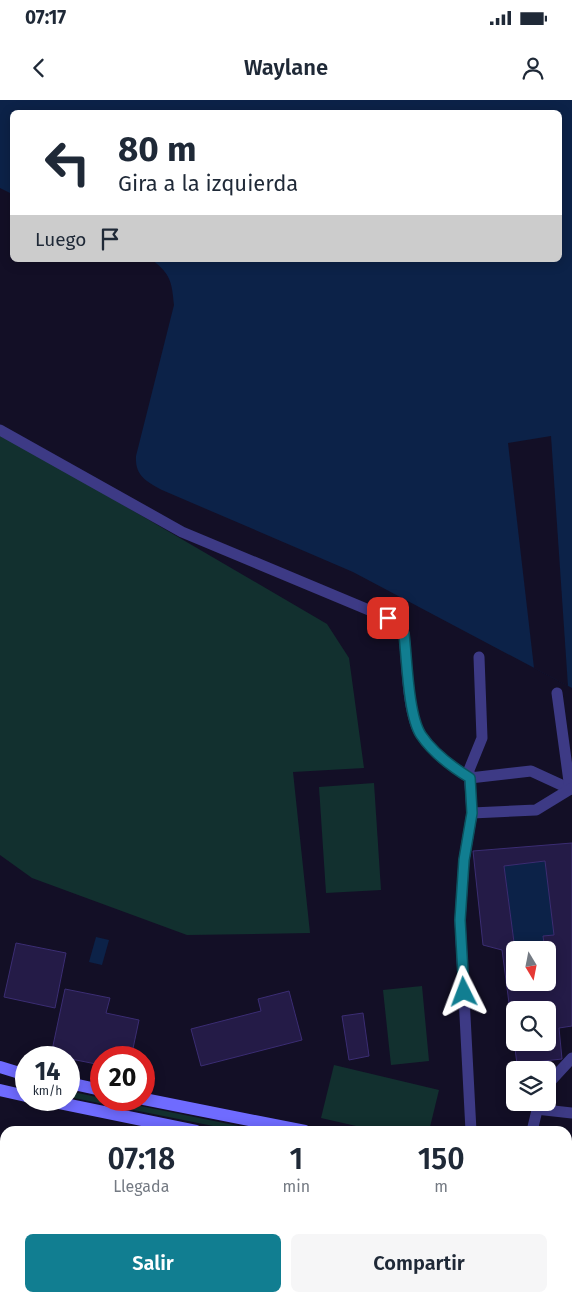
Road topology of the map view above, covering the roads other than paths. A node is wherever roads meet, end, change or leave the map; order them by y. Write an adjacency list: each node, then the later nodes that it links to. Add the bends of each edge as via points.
1 (0, 430): 4 (lane, via 160,522 399,625 404,634 413,713 420,734 451,766)
2 (479, 657): 4 (lane, via 482,738 469,770)
3 (557, 693): 5 (lane)
4 (470, 778): 5 (lane, via 531,771); 6 (lane)
5 (571, 788): 6 (lane, via 536,810)
6 (472, 813): 20 (lane, via 464,860 460,920)
7 (569, 1064): 10 (lane)
8 (0, 1067): 9 (main road)
9 (15, 1072)
10 (556, 1076)
11 (0, 1090): 12 (main road)
12 (15, 1093)
13 (155, 1100): 19 (main road)
14 (80, 1107): 18 (main road)
15 (556, 1110): 17 (lane)
16 (537, 1111): 21 (lane)
17 (572, 1113)
18 (172, 1126)
19 (281, 1126)
20 (471, 1126)
21 (533, 1126)

